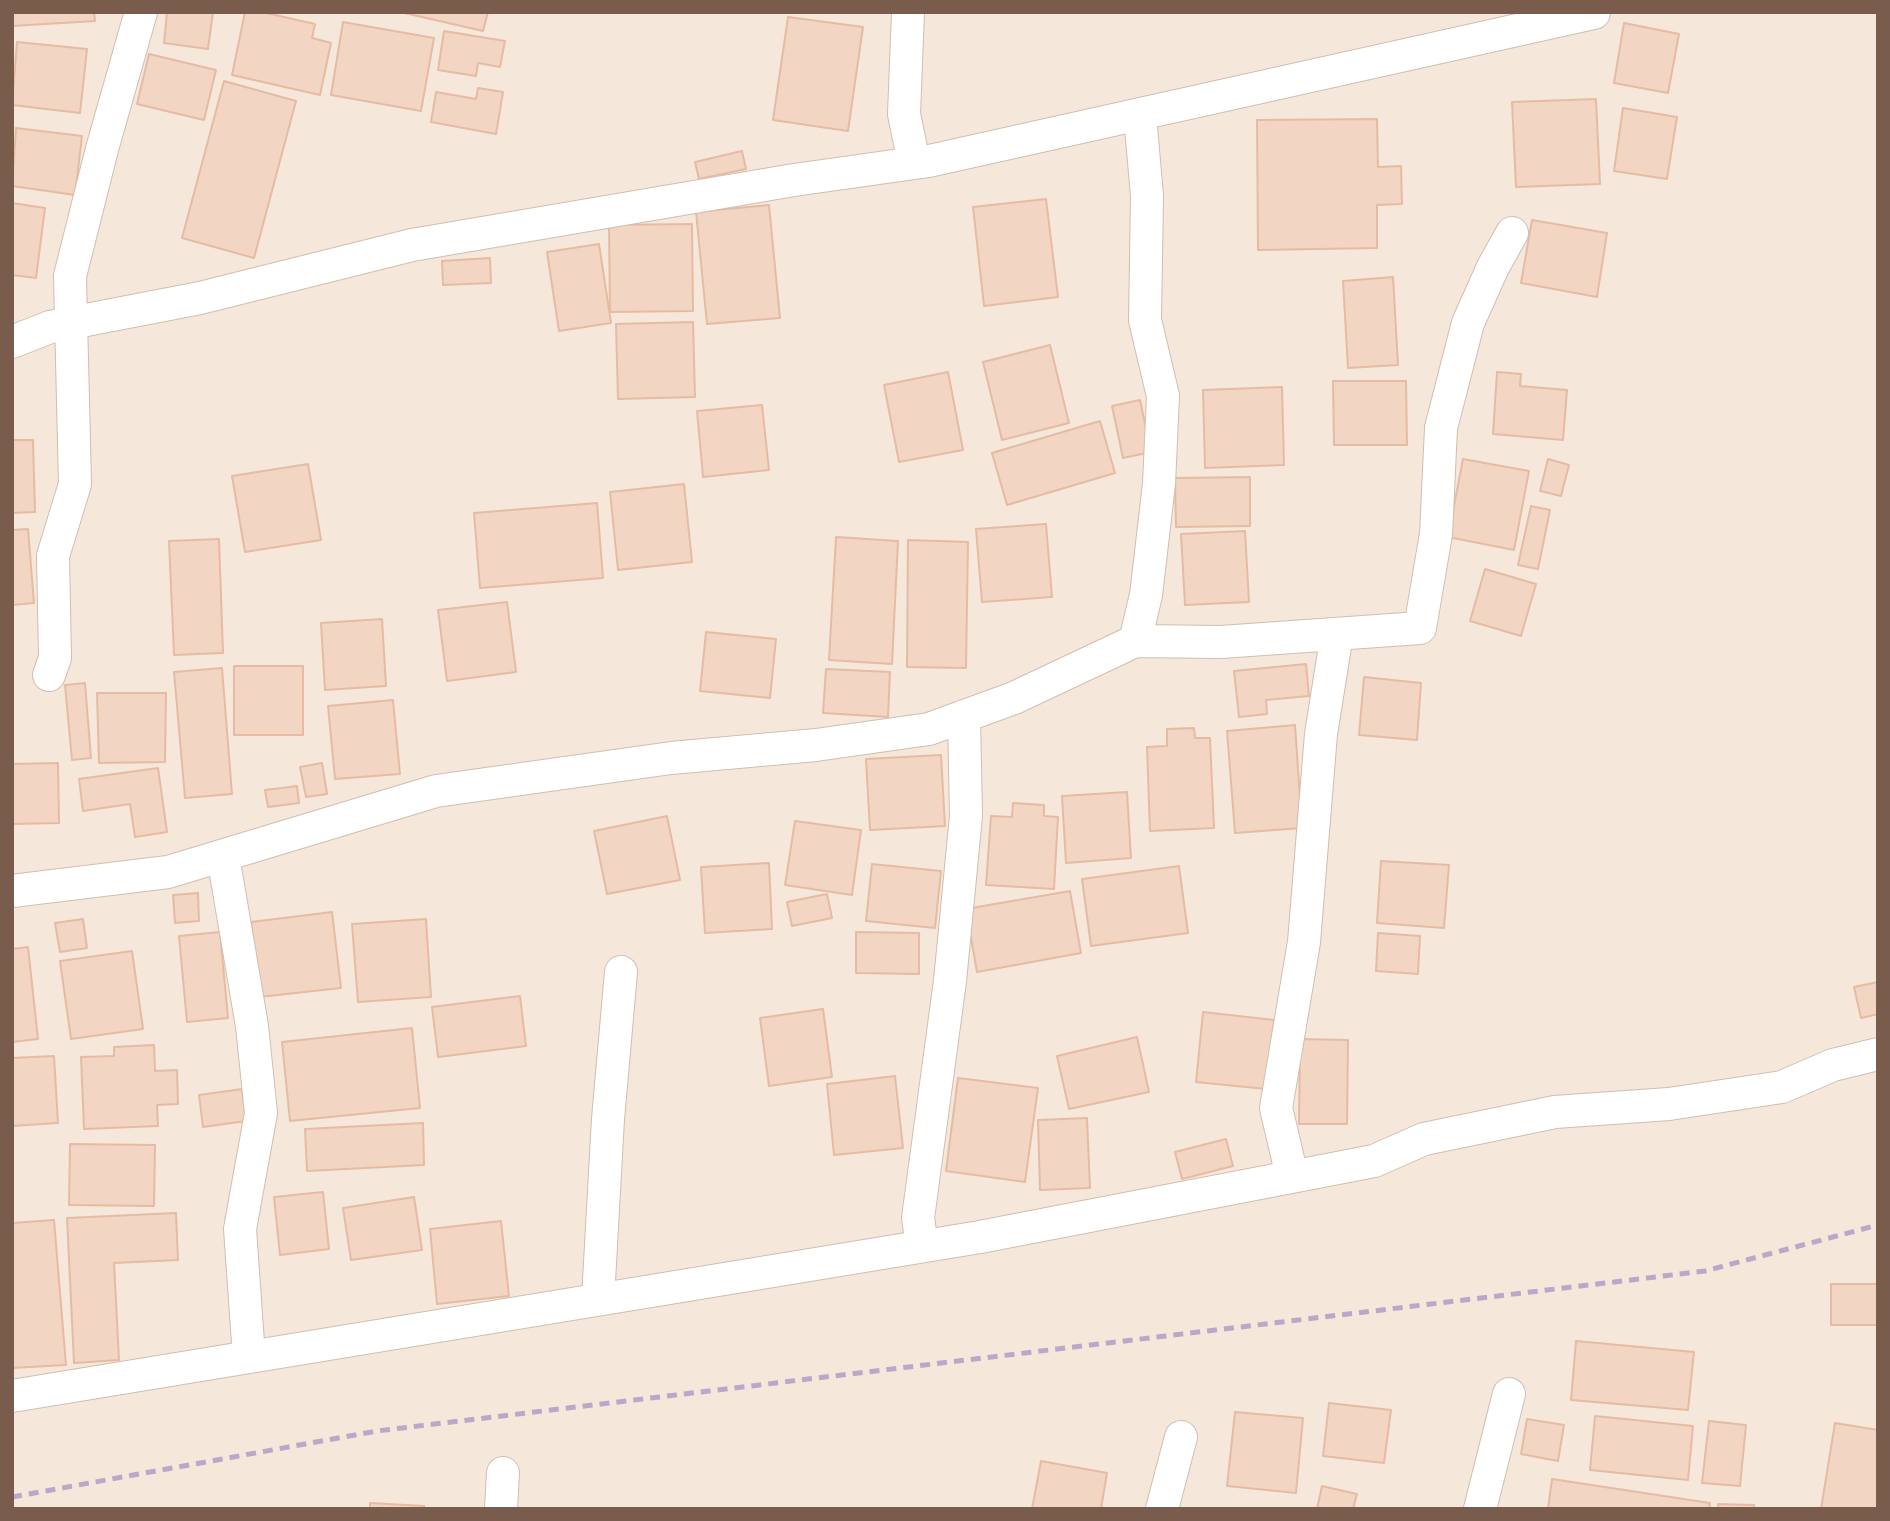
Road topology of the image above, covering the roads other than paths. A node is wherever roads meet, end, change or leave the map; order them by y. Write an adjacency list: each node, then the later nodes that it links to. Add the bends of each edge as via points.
1 (141, 12): 7 (street, via 70,276)
2 (908, 12): 5 (street, via 904,114)
3 (1594, 12): 4 (street)
4 (1140, 115): 5 (street); 10 (street, via 1147,196 1145,320 1163,396 1159,484 1146,595)
5 (914, 163): 7 (street, via 412,245 200,298)
6 (1512, 233): 9 (street, via 1468,323 1441,428 1436,534 1420,628)
7 (73, 322): 8 (street); 11 (street, via 75,484 52,556 54,658)
8 (12, 342)
9 (1337, 634): 10 (street, via 1220,642); 17 (street, via 1321,734 1304,942 1276,1108)
10 (1135, 641): 12 (street, via 1014,698)
11 (49, 675)
12 (964, 716): 13 (street, via 929,729 436,791); 18 (street, via 966,816 950,981 918,1218)
13 (223, 856): 14 (street, via 168,872); 20 (street, via 252,1026 261,1113 240,1229)
14 (12, 891)
15 (621, 972): 19 (street)
16 (1878, 1055): 17 (street, via 1833,1065 1782,1087 1669,1104 1555,1112 1424,1139 1374,1161)
17 (1292, 1176): 18 (street)
18 (922, 1247): 19 (street)
19 (598, 1299): 20 (street)
20 (249, 1357): 22 (street)
21 (1509, 1394): 27 (street)
22 (12, 1396)
23 (1181, 1437): 26 (street)
24 (503, 1473): 25 (street)
25 (501, 1509)
26 (1162, 1509)
27 (1480, 1509)

